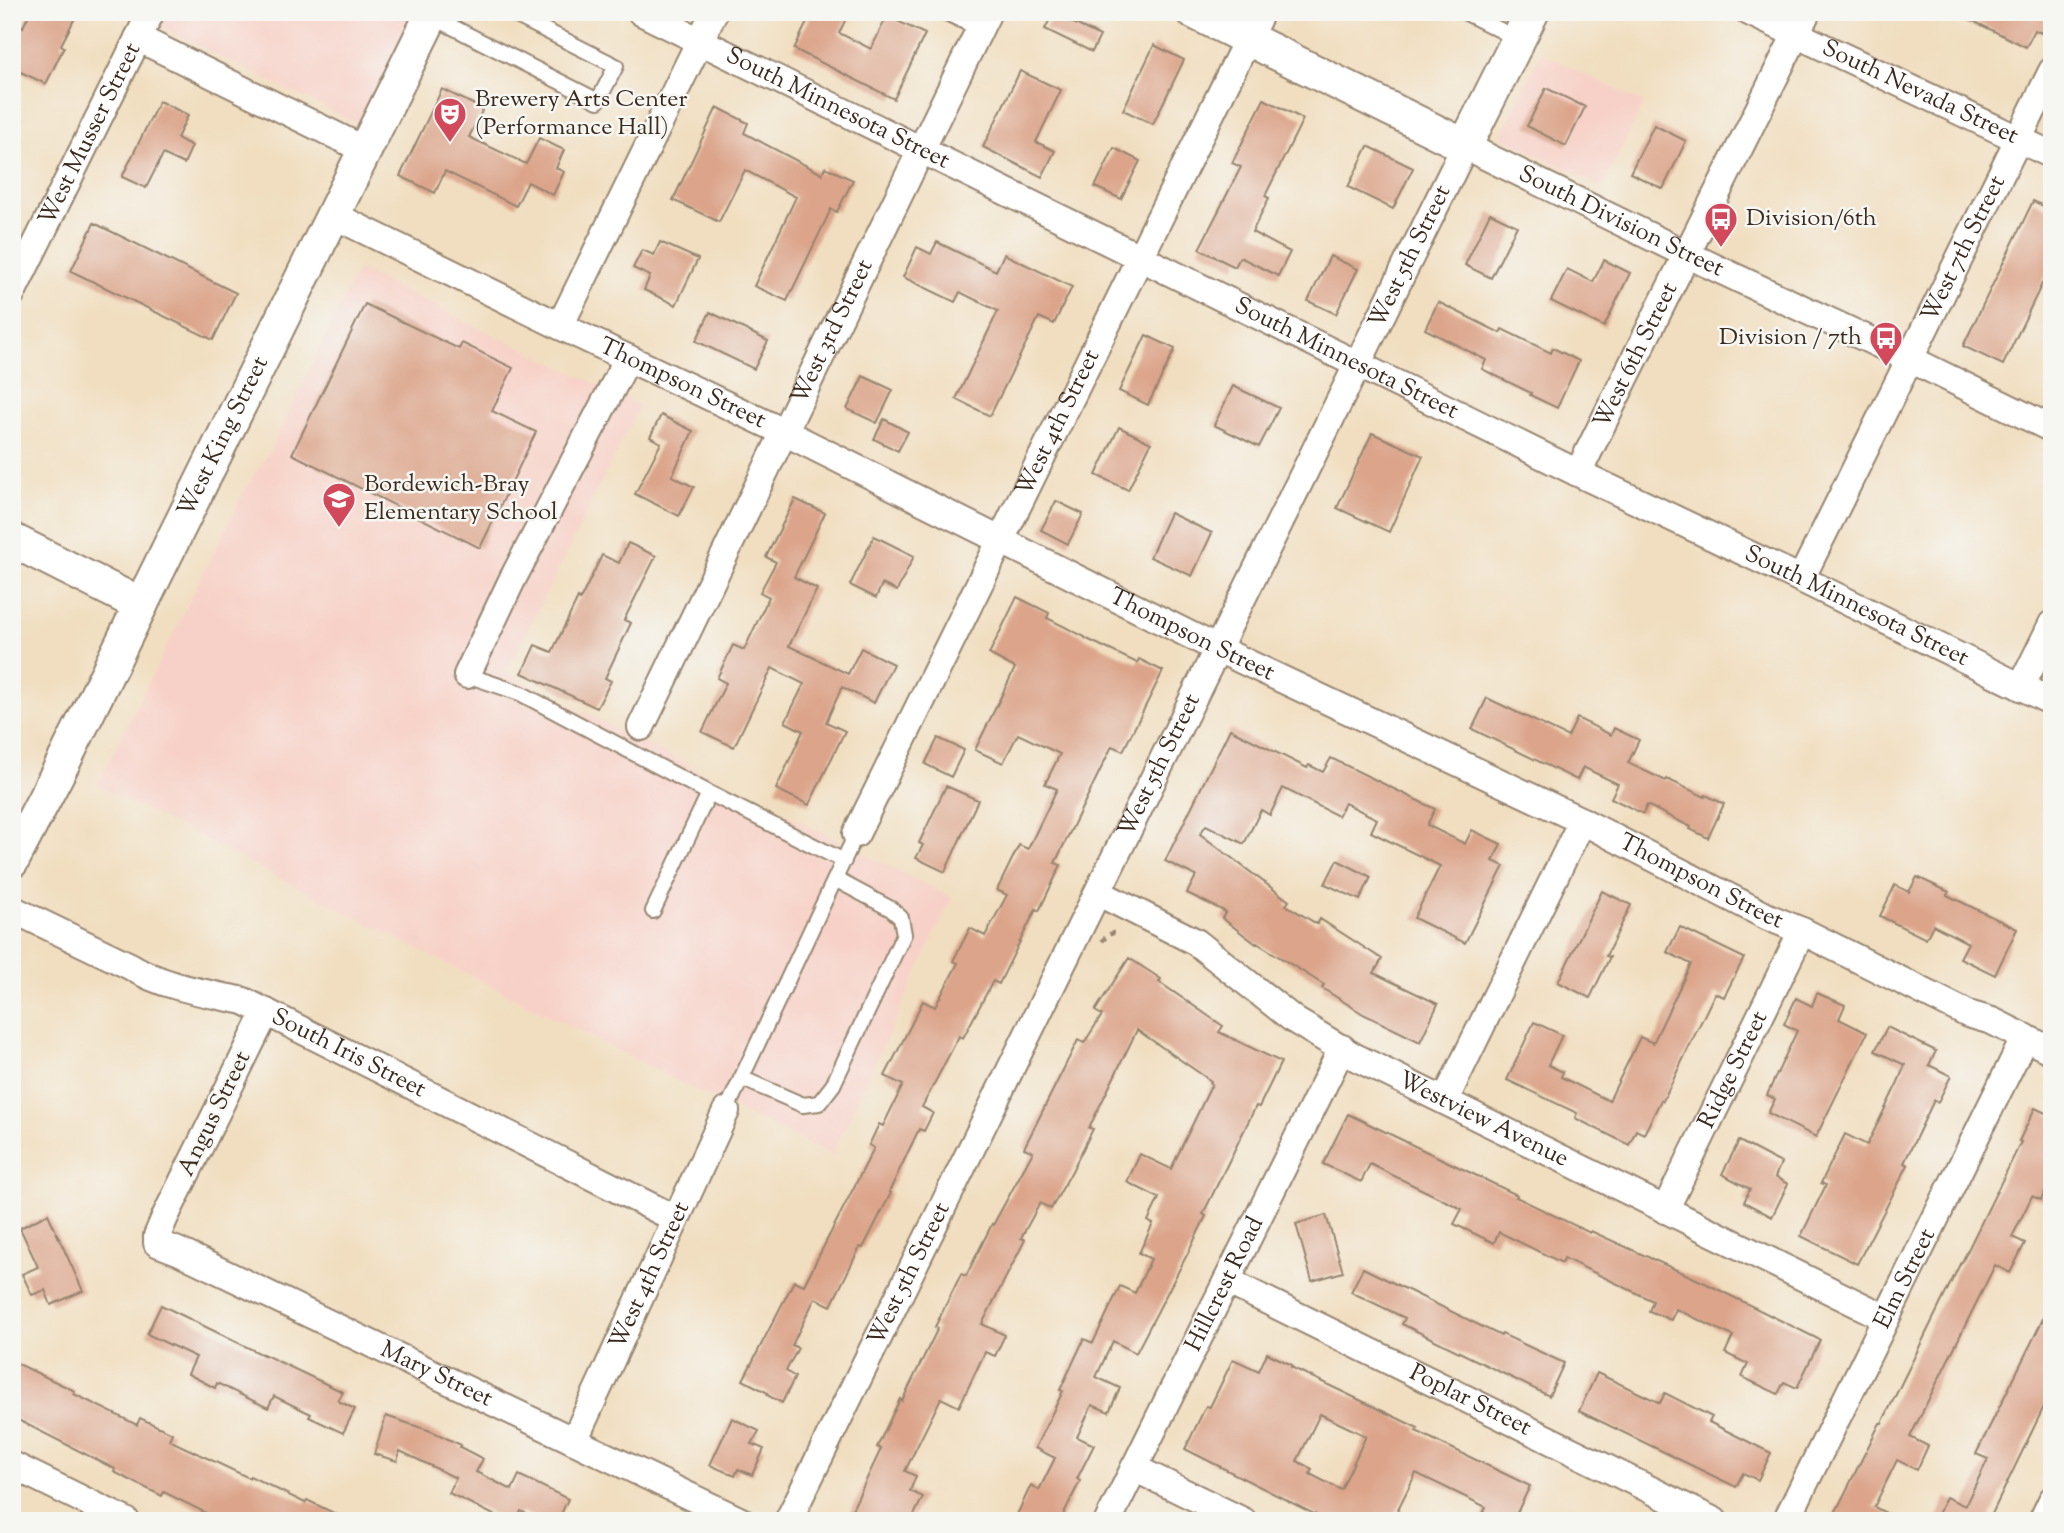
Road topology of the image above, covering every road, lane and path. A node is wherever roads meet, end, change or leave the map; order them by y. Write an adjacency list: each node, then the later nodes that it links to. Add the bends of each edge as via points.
1 (150, 12): 14 (street, West Musser Street)
2 (509, 12): 9 (lane, via 616,66 598,101)
3 (641, 12): 15 (street, South Minnesota Street)
4 (714, 12): 15 (street)
5 (944, 12): 10 (lane)
6 (1194, 12): 12 (street, South Division Street)
7 (1464, 12): 13 (lane)
8 (1749, 12): 11 (street, South Nevada Street)
9 (432, 14): 20 (street, West King Street)
10 (984, 21): 19 (street, West 3rd Street)
11 (1801, 24): 17 (street, South Nevada Street); 24 (street, West 6th Street)
12 (1255, 26): 18 (street, South Division Street); 25 (street, West 4th Street)
13 (1525, 26): 18 (street, West 5th Street)
14 (138, 38): 20 (street); 23 (street, West Musser Street)
15 (699, 41): 19 (street, South Minnesota Street); 27 (street)
16 (2052, 71): 17 (street, West 7th Street)
17 (2018, 139): 21 (street, South Nevada Street); 29 (street, West 7th Street)
18 (1465, 146): 24 (street, South Division Street); 30 (street, West 5th Street)
19 (922, 149): 25 (street, South Minnesota Street); 32 (street, West 3rd Street)
20 (365, 150): 22 (street, West King Street)
21 (2052, 155)
22 (333, 215): 27 (street, Thompson Street); 37 (street, West King Street)
23 (23, 246): 26 (street, West Musser Street)
24 (1686, 254): 29 (street, South Division Street); 33 (street, West 6th Street)
25 (1139, 257): 30 (street, South Minnesota Street); 35 (street, West 4th Street)
26 (12, 293)
27 (560, 326): 28 (street, Thompson Street)
28 (628, 358): 32 (street, Thompson Street); 40 (street)
29 (1910, 359): 31 (street, South Division Street); 36 (street, West 7th Street)
30 (1359, 365): 33 (street, South Minnesota Street); 39 (street, West 5th Street)
31 (2052, 429)
32 (784, 432): 35 (street, Thompson Street); 43 (street, West 3rd Street)
33 (1578, 473): 36 (street, South Minnesota Street)
34 (12, 540): 37 (street)
35 (1001, 540): 39 (street, Thompson Street); 46 (street, West 4th Street)
36 (1801, 579): 41 (street, South Minnesota Street)
37 (141, 604): 47 (street, West King Street)
38 (2052, 624): 41 (street)
39 (1218, 649): 45 (street, Thompson Street); 50 (street, West 5th Street)
40 (467, 675): 44 (lane, via 520,693)
41 (2021, 687): 42 (street, South Minnesota Street)
42 (2052, 702)
43 (641, 727)
44 (709, 793): 48 (lane); 52 (lane)
45 (1583, 821): 53 (street, Thompson Street); 59 (street)
46 (856, 834): 48 (lane)
47 (12, 861)
48 (844, 861): 49 (lane)
49 (835, 879): 58 (lane); 58 (lane, via 891,909 901,918 904,934 832,1085 819,1103 803,1105)
50 (1099, 893): 56 (street, Westview Avenue, via 1196,942 1294,1020); 72 (street, West 5th Street)
51 (12, 909): 54 (street, South Iris Street, via 145,975 244,1001)
52 (653, 911)
53 (1802, 931): 55 (street, Thompson Street, via 1968,1014); 61 (street, Ridge Street)
54 (266, 1012): 62 (street, Angus Street); 63 (street, South Iris Street)
55 (2025, 1037): 57 (street, Thompson Street); 65 (street, Elm Street)
56 (1342, 1048): 59 (street, Westview Avenue); 64 (street, Hillcrest Road)
57 (2052, 1051)
58 (741, 1078): 60 (lane)
59 (1445, 1100): 61 (street, Westview Avenue)
60 (726, 1111): 63 (street, West 4th Street)
61 (1665, 1210): 65 (street, Westview Avenue)
62 (165, 1217): 66 (street, Mary Street, via 157,1243)
63 (676, 1219): 66 (street, West 4th Street)
64 (1227, 1281): 68 (street, Hillcrest Road); 75 (street, Poplar Street)
65 (1886, 1318): 76 (street, Elm Street)
66 (574, 1441): 71 (street, Mary Street)
67 (12, 1465): 70 (street)
68 (1134, 1468): 73 (street, Hillcrest Road); 74 (street)
69 (2052, 1500): 77 (street)
70 (126, 1521)
71 (741, 1521)
72 (788, 1521)
73 (1108, 1521)
74 (1243, 1521)
75 (1714, 1521)
76 (1786, 1521)
77 (2042, 1521)

